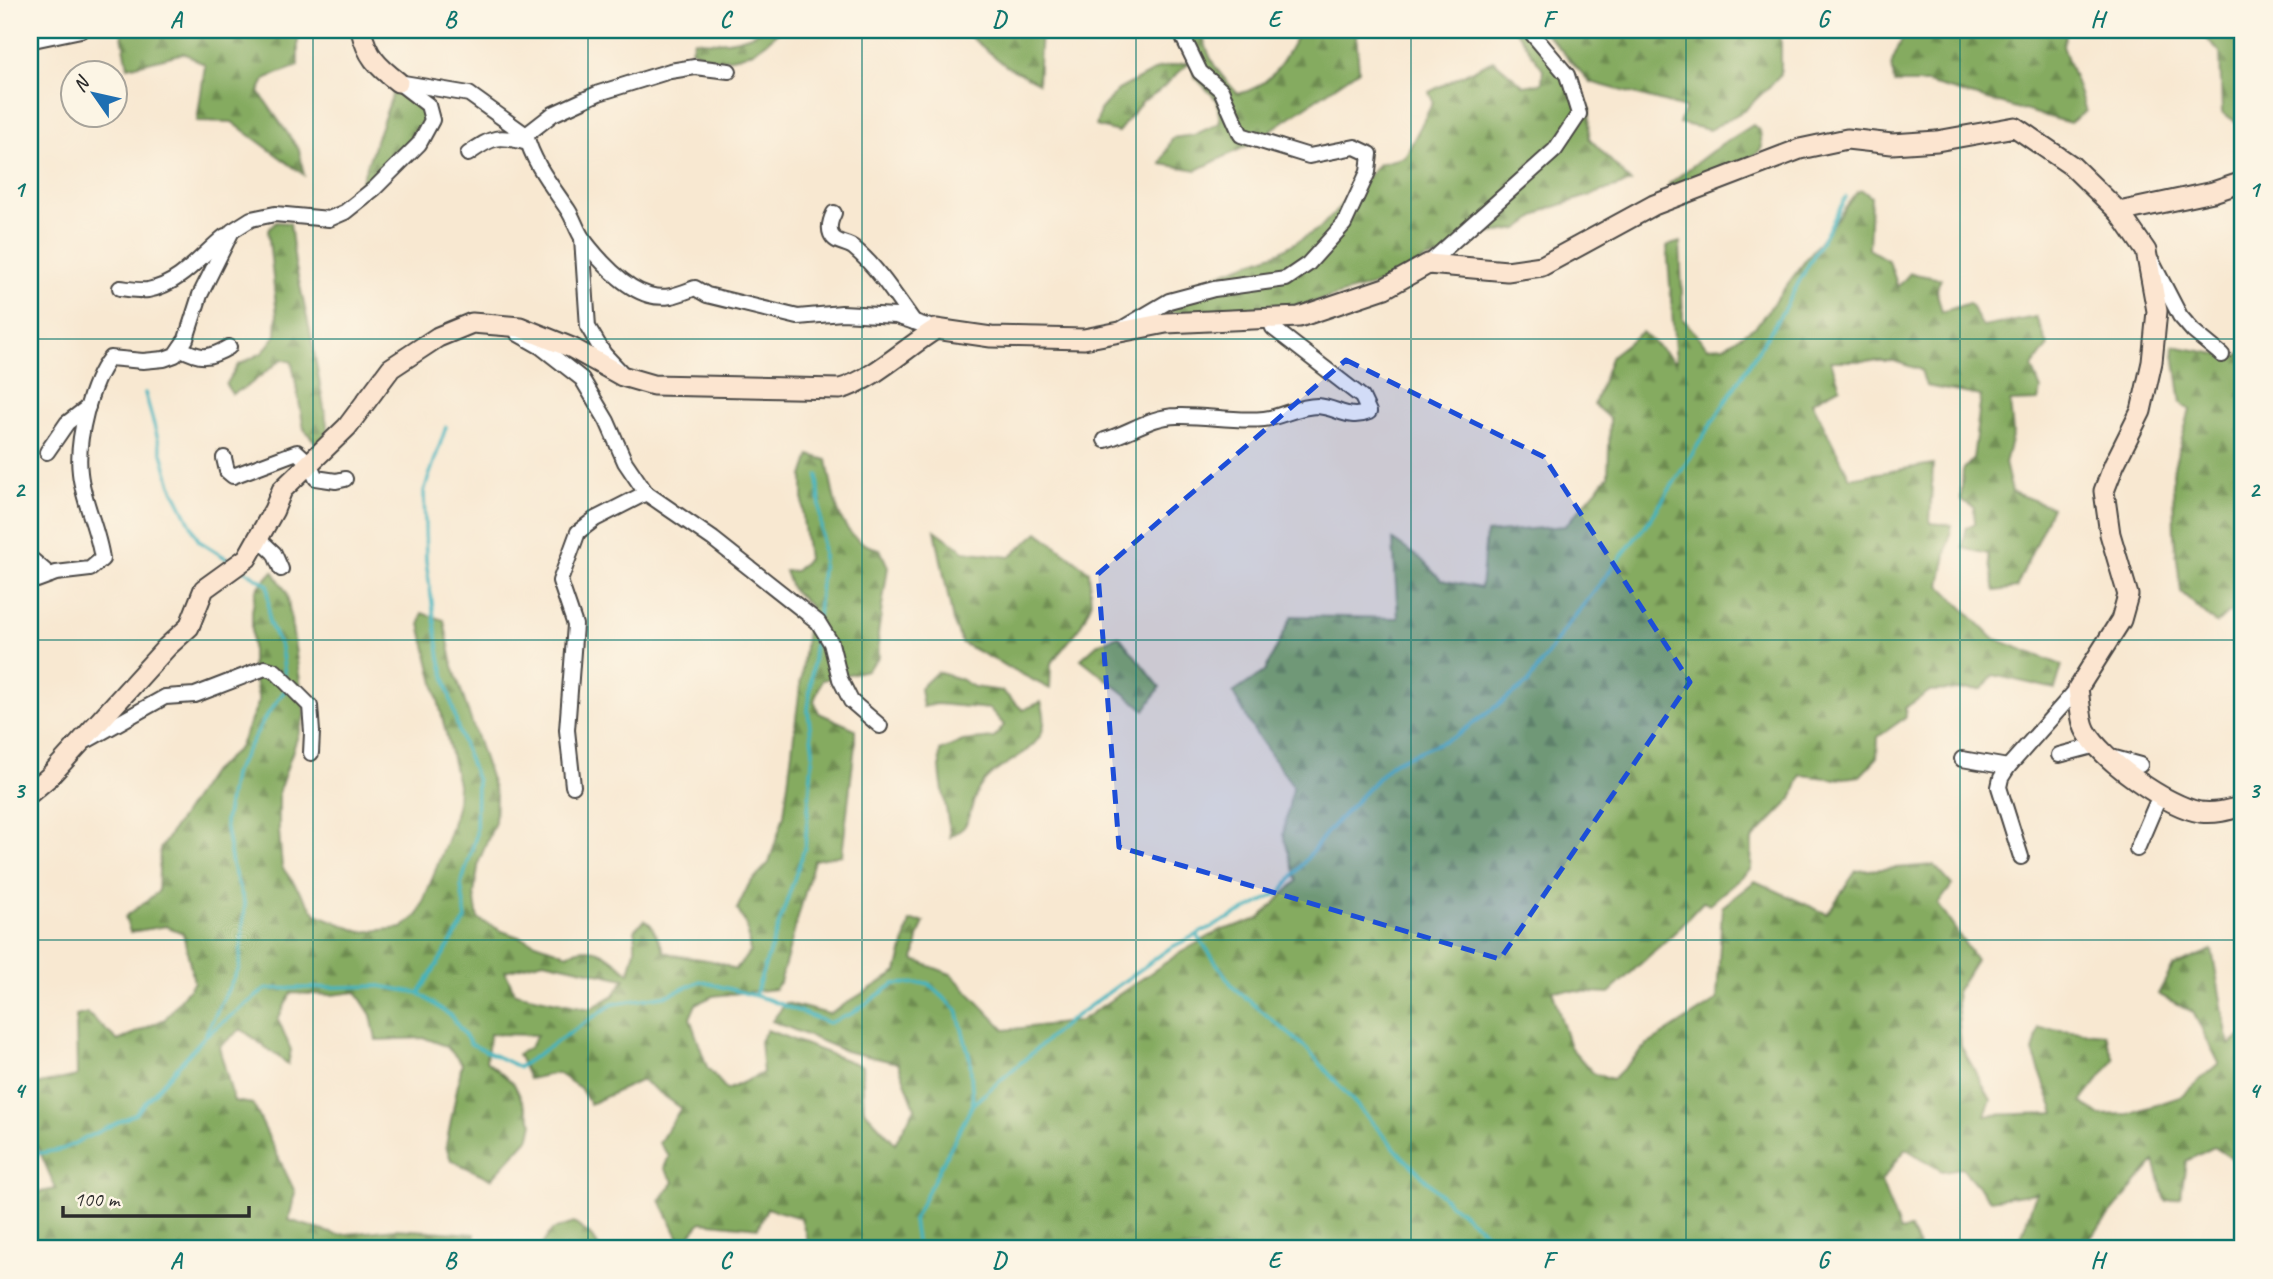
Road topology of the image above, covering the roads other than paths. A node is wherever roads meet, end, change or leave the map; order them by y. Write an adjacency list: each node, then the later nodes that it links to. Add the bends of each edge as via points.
1 (81, 30): 5 (street)
2 (361, 30): 7 (street, via 378,66)
3 (1182, 30): 22 (street, via 1200,72 1221,90 1241,135 1309,156 1355,147 1370,154 1367,172 1344,224 1308,264 1286,279 1169,301)
4 (1529, 30): 16 (street, via 1567,75 1579,114 1555,150)
5 (30, 39)
6 (729, 71): 8 (street, via 695,67 670,71 599,93 553,114)
7 (397, 82): 8 (street, via 469,94); 13 (street, via 428,105 432,120 419,144 375,188 329,219 275,214 251,219)
8 (527, 139): 9 (street, via 489,139); 14 (street)
9 (468, 154)
10 (2243, 182): 11 (street)
11 (2119, 212): 15 (street); 16 (street, via 2072,166 2015,127 1937,141 1892,144 1847,139 1800,149 1654,205 1542,266 1507,271)
12 (834, 213): 19 (street, via 831,234 852,246)
13 (232, 231): 17 (street, via 167,284 147,290); 24 (street)
14 (582, 238): 19 (street, via 609,268 646,295 667,299 695,288 798,317 842,313 895,316); 26 (street, via 587,327)
15 (2146, 251): 25 (street, via 2180,316); 39 (street, via 2157,311 2151,362 2141,411 2105,491 2110,534 2128,595 2121,621)
16 (1427, 264): 18 (street, via 1385,288 1299,317)
17 (120, 288)
18 (1269, 318): 22 (street, via 1166,323); 28 (street, via 1273,328 1363,397 1369,412 1358,416 1317,406 1234,421 1176,416 1154,419)
19 (914, 322): 21 (street)
20 (501, 326): 26 (street, via 520,327 572,348); 31 (street, via 472,323 438,337 391,368 347,427); 33 (street, via 541,347 582,379)
21 (936, 329): 22 (street, via 1004,338 1084,339); 26 (street, via 856,385 840,389 653,385)
22 (1116, 333)
23 (229, 347): 24 (street, via 197,358)
24 (180, 348): 27 (street, via 163,359 110,358)
25 (2222, 355)
26 (625, 377)
27 (89, 407): 29 (street, via 67,423); 37 (street, via 80,439 80,474 102,559 90,569)
28 (1105, 440)
29 (47, 452)
30 (224, 458): 31 (street, via 233,476 297,452)
31 (309, 463): 32 (street, via 316,478); 34 (street, via 282,490)
32 (345, 479)
33 (646, 493): 40 (street, via 818,622 831,643 851,701); 48 (street, via 578,532 560,581 575,625 567,730)
34 (258, 538): 36 (street, via 274,553); 41 (street, via 247,558 204,589 190,627)
35 (30, 558): 37 (street)
36 (281, 569)
37 (50, 575): 38 (street)
38 (30, 580)
39 (2078, 688): 42 (street, via 2085,730); 47 (street)
40 (880, 726)
41 (77, 746): 43 (street, via 165,697 195,695 265,668 275,671 310,706); 49 (street)
42 (2102, 750): 44 (street); 46 (street); 50 (street, via 2113,763)
43 (311, 753)
44 (2059, 755)
45 (1962, 760): 47 (street)
46 (2140, 765)
47 (2008, 767): 53 (street, via 1999,788)
48 (573, 786)
49 (30, 793)
50 (2160, 795): 51 (street, via 2199,812); 52 (street)
51 (2243, 806)
52 (2137, 849)
53 (2021, 857)

